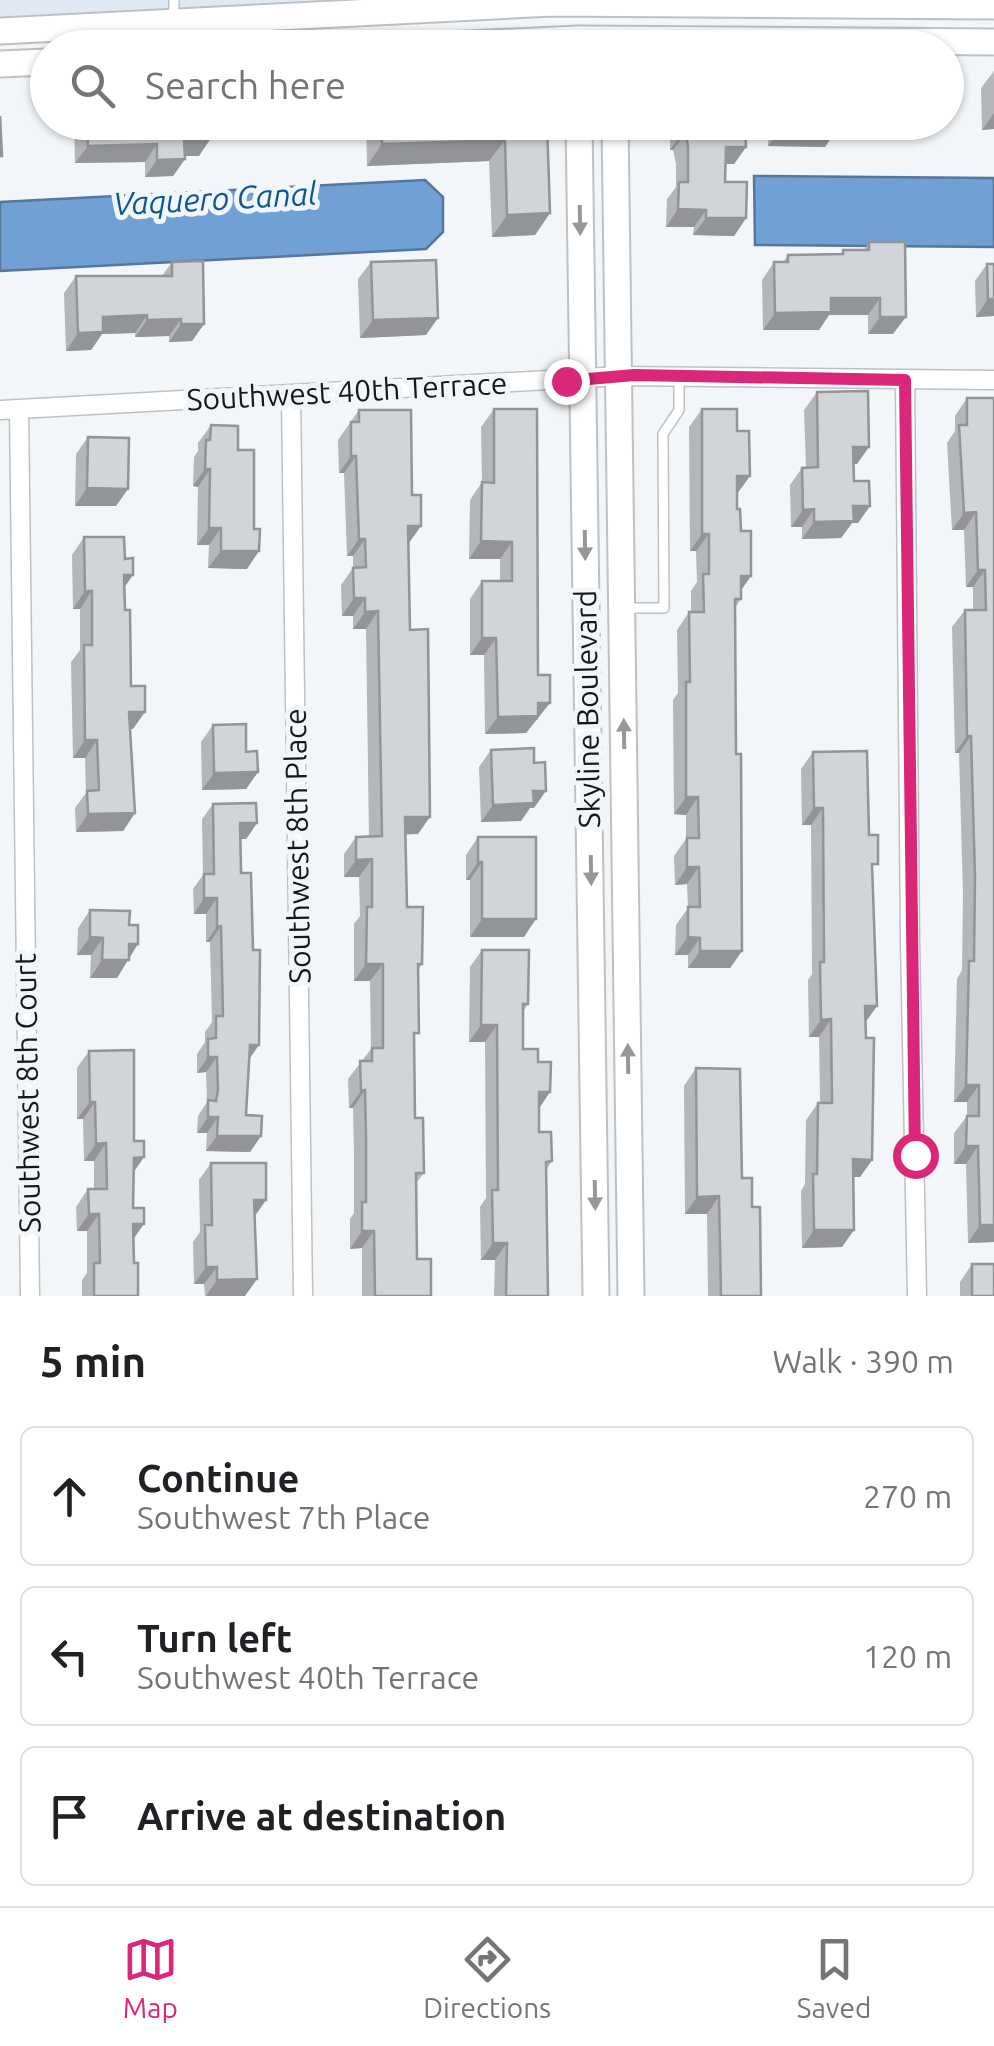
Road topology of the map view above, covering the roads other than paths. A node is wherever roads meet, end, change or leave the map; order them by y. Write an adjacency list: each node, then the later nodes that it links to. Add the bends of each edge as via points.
1 (578, 1): 2 (street); 4 (street); 7 (street)
2 (613, 2): 3 (street); 8 (street)
3 (977, 4): 10 (lane)
4 (409, 6): 5 (street)
5 (359, 7): 6 (street)
6 (173, 24): 9 (street)
7 (578, 30)
8 (614, 30)
9 (0, 31)
10 (982, 42)
11 (30, 63): 12 (street)
12 (0, 64)
13 (579, 140): 17 (street, Skyline Boulevard, one-way to 17)
14 (616, 140): 15 (street, Skyline Boulevard)
15 (620, 376): 16 (street, Southwest 40th Terrace); 17 (street, Southwest 40th Terrace); 22 (street, Skyline Boulevard)
16 (679, 376): 18 (street, Southwest 40th Terrace); 22 (lane, via 679,410 663,434 664,608)
17 (582, 378): 20 (street, Southwest 40th Terrace); 25 (street, Skyline Boulevard, one-way to 25)
18 (905, 380): 19 (street, Southwest 40th Terrace); 27 (street)
19 (994, 380)
20 (291, 395): 21 (street, Southwest 40th Terrace); 24 (street, Southwest 8th Place)
21 (9, 410): 23 (street, Southwest 8th Court)
22 (623, 608): 26 (street, Skyline Boulevard, one-way to 22)
23 (30, 1296)
24 (303, 1296)
25 (596, 1296)
26 (632, 1296)
27 (918, 1296)

